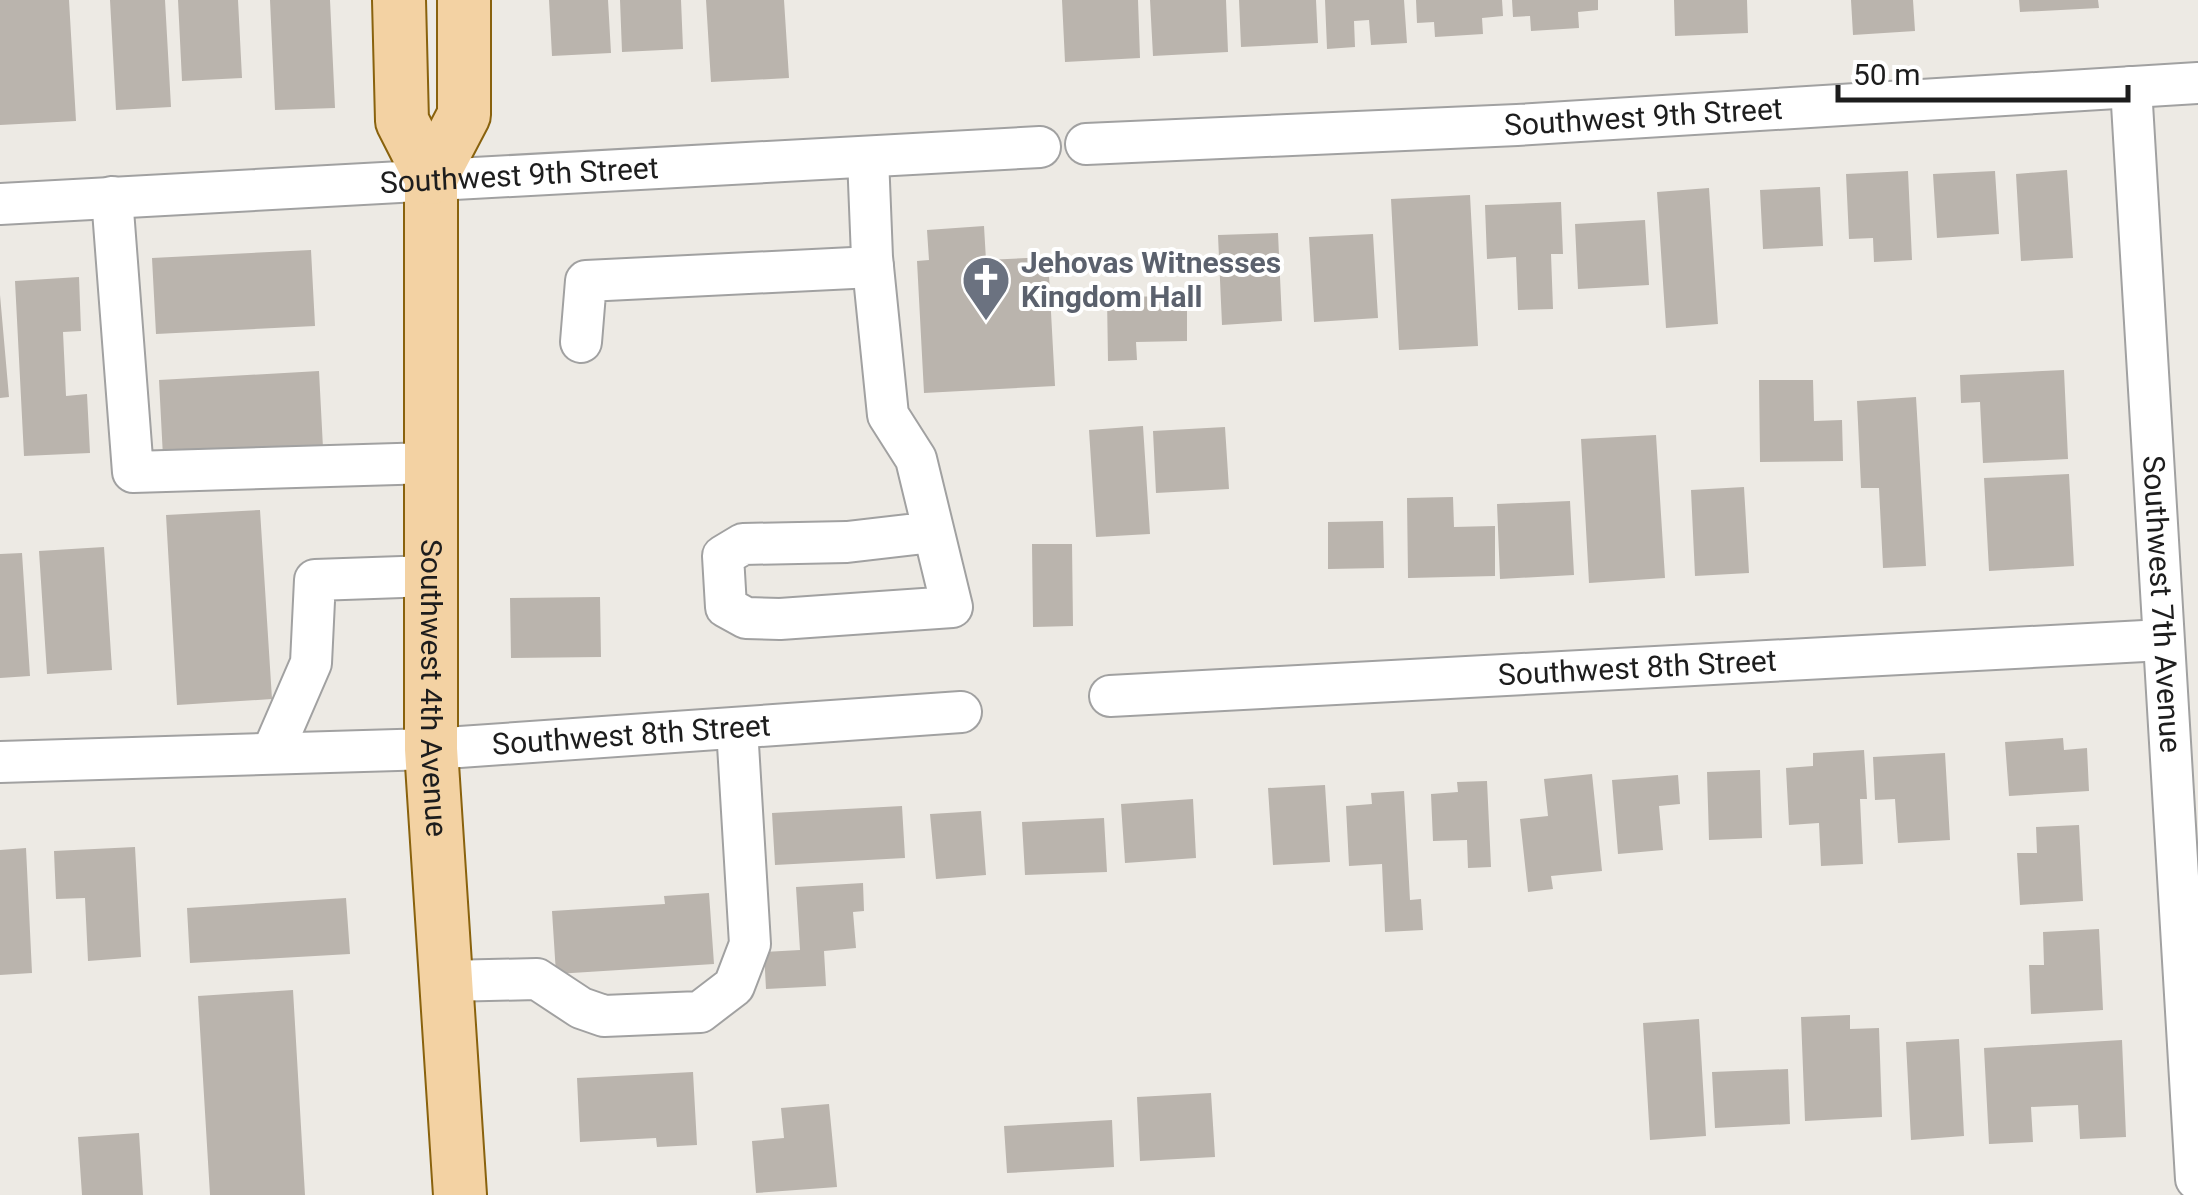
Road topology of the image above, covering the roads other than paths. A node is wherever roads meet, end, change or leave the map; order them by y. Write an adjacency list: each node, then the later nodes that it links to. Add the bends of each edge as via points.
1 (399, 0): 8 (main road, Southwest 4th Avenue, via 402,122)
2 (464, 0): 8 (main road, Southwest 4th Avenue, via 464,115)
3 (2198, 83): 4 (street, Southwest 9th Street)
4 (2131, 87): 5 (street, Southwest 9th Street); 16 (street, Southwest 7th Avenue)
5 (1086, 144)
6 (1040, 147): 7 (street, Southwest 9th Street)
7 (868, 157): 8 (street, Southwest 9th Street); 11 (street)
8 (430, 178): 9 (street, Southwest 9th Street); 13 (main road, Southwest 4th Avenue)
9 (112, 197): 10 (street, Southwest 9th Street); 13 (street, via 133,472)
10 (0, 204)
11 (873, 267): 12 (street, via 586,281); 14 (street, via 888,414 916,459)
12 (581, 342)
13 (431, 463): 15 (main road, Southwest 4th Avenue)
14 (933, 532): 14 (street, via 952,607 780,618 746,618 726,607 723,556 743,544)
15 (431, 576): 20 (main road, Southwest 4th Avenue); 21 (street, via 315,580 311,662)
16 (2163, 640): 17 (street, Southwest 8th Street); 24 (street, Southwest 7th Avenue)
17 (1110, 696)
18 (961, 712): 19 (street, Southwest 8th Street)
19 (737, 728): 20 (street, Southwest 8th Street); 23 (street, via 750,944 734,986 700,1012 604,1016 538,979)
20 (432, 749): 21 (street, Southwest 8th Street); 23 (main road, Southwest 4th Avenue)
21 (272, 753): 22 (street, Southwest 8th Street)
22 (0, 762)
23 (446, 982): 25 (main road, Southwest 4th Avenue)
24 (2187, 1184)
25 (460, 1195)

